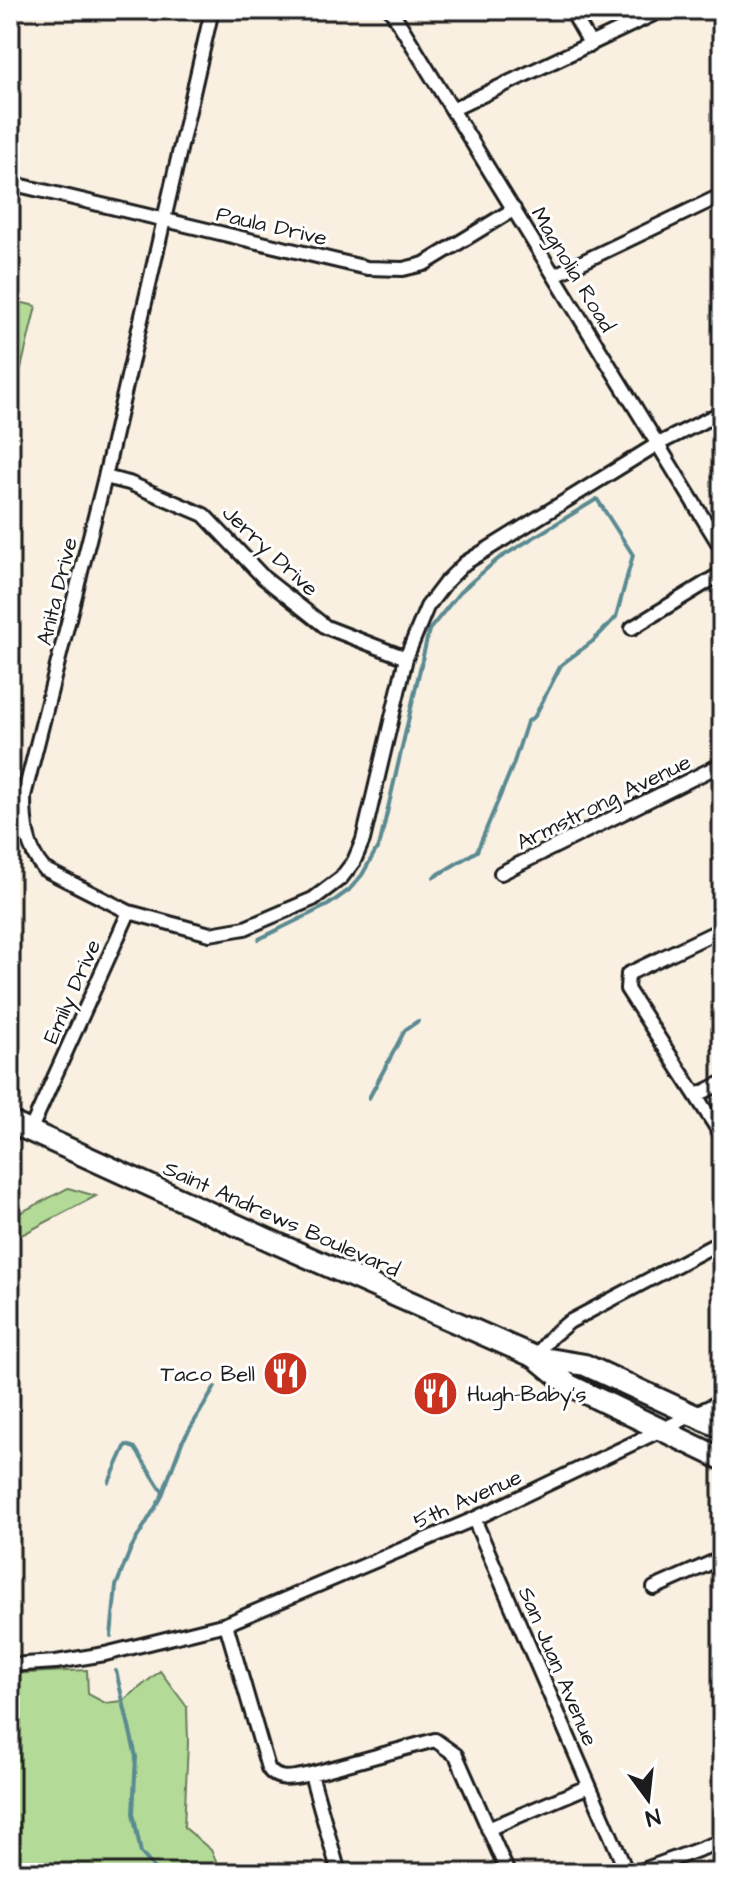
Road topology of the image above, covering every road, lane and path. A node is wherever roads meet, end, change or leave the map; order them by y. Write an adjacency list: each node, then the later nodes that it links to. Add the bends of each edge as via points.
1 (212, 10): 10 (street, Anita Drive)
2 (391, 10): 6 (street, Magnolia Road)
3 (571, 10): 5 (street)
4 (662, 10): 5 (street)
5 (591, 45): 6 (street)
6 (453, 109): 9 (street, Magnolia Road)
7 (10, 183): 10 (street, Paula Drive)
8 (722, 195): 11 (street)
9 (514, 209): 10 (street, Paula Drive, via 424,264 403,269 367,268); 11 (street, Magnolia Road)
10 (163, 220): 14 (street, Anita Drive)
11 (555, 275): 13 (street, Magnolia Road)
12 (722, 412): 13 (street, Anita Drive)
13 (656, 445): 15 (street, Magnolia Road); 18 (street, Anita Drive, via 465,563 427,607)
14 (105, 477): 18 (street, Jerry Drive, via 204,515 264,578 326,627); 21 (street, Anita Drive, via 24,796 24,815 34,858 44,869)
15 (722, 549)
16 (722, 573): 17 (street)
17 (632, 628)
18 (406, 658): 21 (street, Anita Drive, via 363,840 341,878 313,899 245,928 210,934)
19 (722, 764): 20 (street, Armstrong Avenue)
20 (501, 873)
21 (129, 912): 26 (street, Emily Drive)
22 (722, 929): 24 (street, via 628,974 627,989)
23 (722, 1083): 24 (street)
24 (697, 1095): 27 (street)
25 (10, 1122): 26 (main road, Saint Andrews Boulevard)
26 (30, 1131): 29 (main road, Saint Andrews Boulevard)
27 (722, 1136)
28 (722, 1241): 29 (street, via 569,1322)
29 (535, 1357): 31 (main road, Saint Andrews Boulevard, via 585,1365); 33 (main road, Saint Andrews Boulevard, via 569,1385)
30 (722, 1401): 31 (street, 5th Avenue)
31 (692, 1415): 32 (main road, Saint Andrews Boulevard); 33 (street, 5th Avenue)
32 (722, 1428)
33 (661, 1431): 34 (main road, Saint Andrews Boulevard); 35 (street, 5th Avenue)
34 (722, 1459)
35 (474, 1519): 38 (street, 5th Avenue); 41 (street, San Juan Avenue)
36 (722, 1558): 37 (street)
37 (654, 1588)
38 (226, 1624): 39 (street, 5th Avenue, via 105,1654); 40 (street, via 272,1774)
39 (10, 1665)
40 (311, 1774): 42 (street, via 435,1740 456,1755); 44 (street)
41 (589, 1786): 42 (street); 46 (street, San Juan Avenue)
42 (488, 1829): 45 (street)
43 (722, 1841): 47 (street)
44 (339, 1873)
45 (508, 1873)
46 (627, 1873)
47 (635, 1873)

